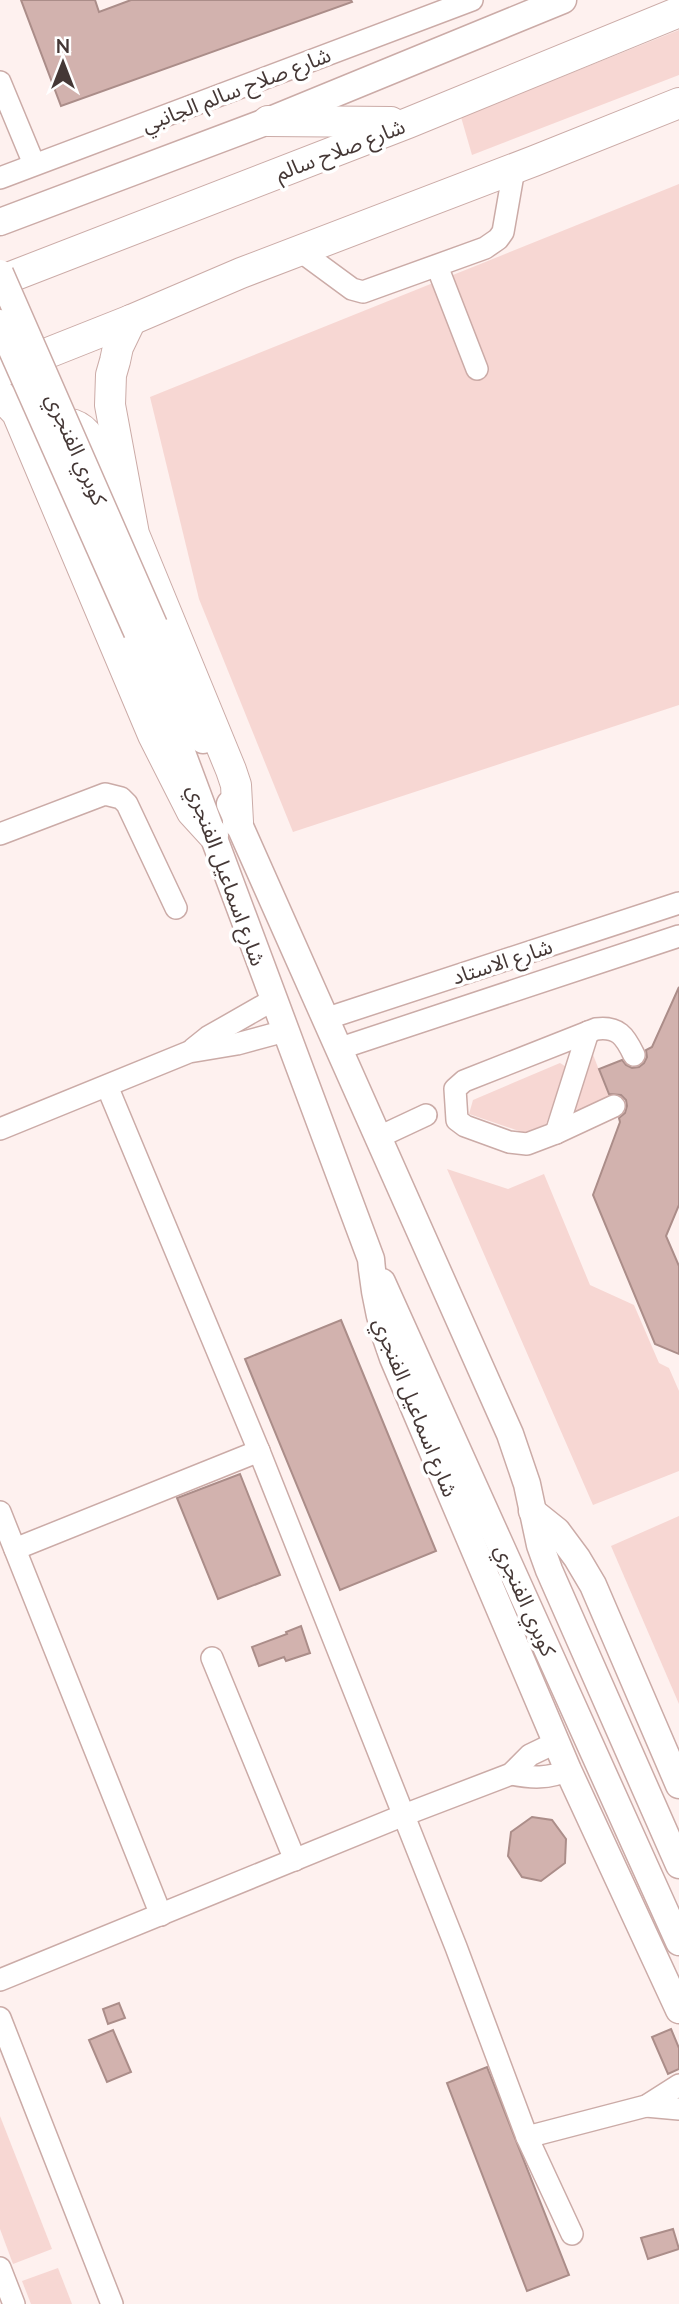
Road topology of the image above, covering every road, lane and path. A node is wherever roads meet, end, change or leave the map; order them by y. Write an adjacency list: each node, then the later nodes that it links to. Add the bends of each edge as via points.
1 (563, 0): 6 (main road)
2 (458, 2): 8 (street, شارع صلاح سالم الجانبي)
3 (679, 12): 7 (highway, شارع صلاح سالم)
4 (0, 82): 8 (street)
5 (679, 103): 9 (highway)
6 (268, 121): 7 (highway); 11 (main road)
7 (408, 123): 15 (highway, شارع صلاح سالم)
8 (34, 164): 10 (street, شارع صلاح سالم الجانبي)
9 (514, 169): 12 (highway); 13 (street, via 498,239)
10 (0, 178)
11 (6, 214)
12 (299, 250): 13 (street, via 352,289 363,292); 16 (highway)
13 (437, 266): 18 (street)
14 (0, 273): 23 (main road, كوبري الفنجري, bridge)
15 (0, 282)
16 (131, 320): 19 (highway); 22 (highway, via 111,375 110,405)
17 (0, 323): 23 (main road, كوبري الفنجري, bridge)
18 (477, 369)
19 (0, 372)
20 (0, 395): 21 (highway, via 17,412)
21 (33, 450): 22 (highway, via 39,431 53,424 82,427); 24 (highway, via 153,735 192,812)
22 (134, 534): 24 (highway, via 236,785)
23 (145, 628): 24 (main road, شارع اسماعيل الفنجري)
24 (226, 829): 29 (main road, شارع اسماعيل الفنجري); 30 (main road, شارع اسماعيل الفنجري)
25 (0, 834): 27 (street, via 105,794 113,795 127,804)
26 (679, 903): 30 (street, شارع الاستاد)
27 (176, 908)
28 (679, 936): 33 (street, شارع الاستاد)
29 (273, 1000): 31 (main road, شارع اسماعيل الفنجري); 34 (street)
30 (325, 1018): 33 (main road, شارع اسماعيل الفنجري)
31 (285, 1031): 34 (street); 42 (main road, شارع اسماعيل الفنجري)
32 (588, 1031): 35 (street, via 618,1031); 37 (street, via 464,1081 456,1089); 40 (street)
33 (338, 1049): 41 (main road, شارع اسماعيل الفنجري)
34 (189, 1052): 36 (street)
35 (634, 1055)
36 (107, 1086): 39 (street); 43 (street)
37 (455, 1102): 40 (street, via 461,1124 509,1142 527,1144); 41 (street)
38 (614, 1106): 40 (street)
39 (0, 1129)
40 (556, 1133)
41 (379, 1137): 44 (main road, شارع اسماعيل الفنجري, via 510,1434)
42 (371, 1259): 48 (main road, شارع اسماعيل الفنجري, via 380,1326); 56 (main road, كوبري الفنجري)
43 (258, 1451): 46 (street); 52 (street)
44 (532, 1510): 51 (main road, via 557,1531 593,1585); 54 (main road, كوبري الفنجري, via 549,1570)
45 (0, 1512): 46 (street)
46 (15, 1549): 55 (street)
47 (212, 1658): 53 (street)
48 (555, 1742): 49 (main road, شارع اسماعيل الفنجري); 50 (street, via 530,1755)
49 (568, 1770): 50 (street, via 530,1778); 58 (main road, شارع اسماعيل الفنجري)
50 (512, 1774): 52 (street)
51 (679, 1785)
52 (404, 1815): 53 (street); 63 (street)
53 (295, 1860): 55 (street)
54 (679, 1865)
55 (161, 1915): 57 (street)
56 (679, 1942)
57 (0, 1980)
58 (679, 2010)
59 (0, 2018): 67 (street)
60 (679, 2085): 61 (street)
61 (646, 2106): 62 (street); 63 (street)
62 (679, 2109)
63 (527, 2137): 64 (street)
64 (572, 2234)
65 (0, 2268): 66 (street)
66 (14, 2304)
67 (113, 2304)

